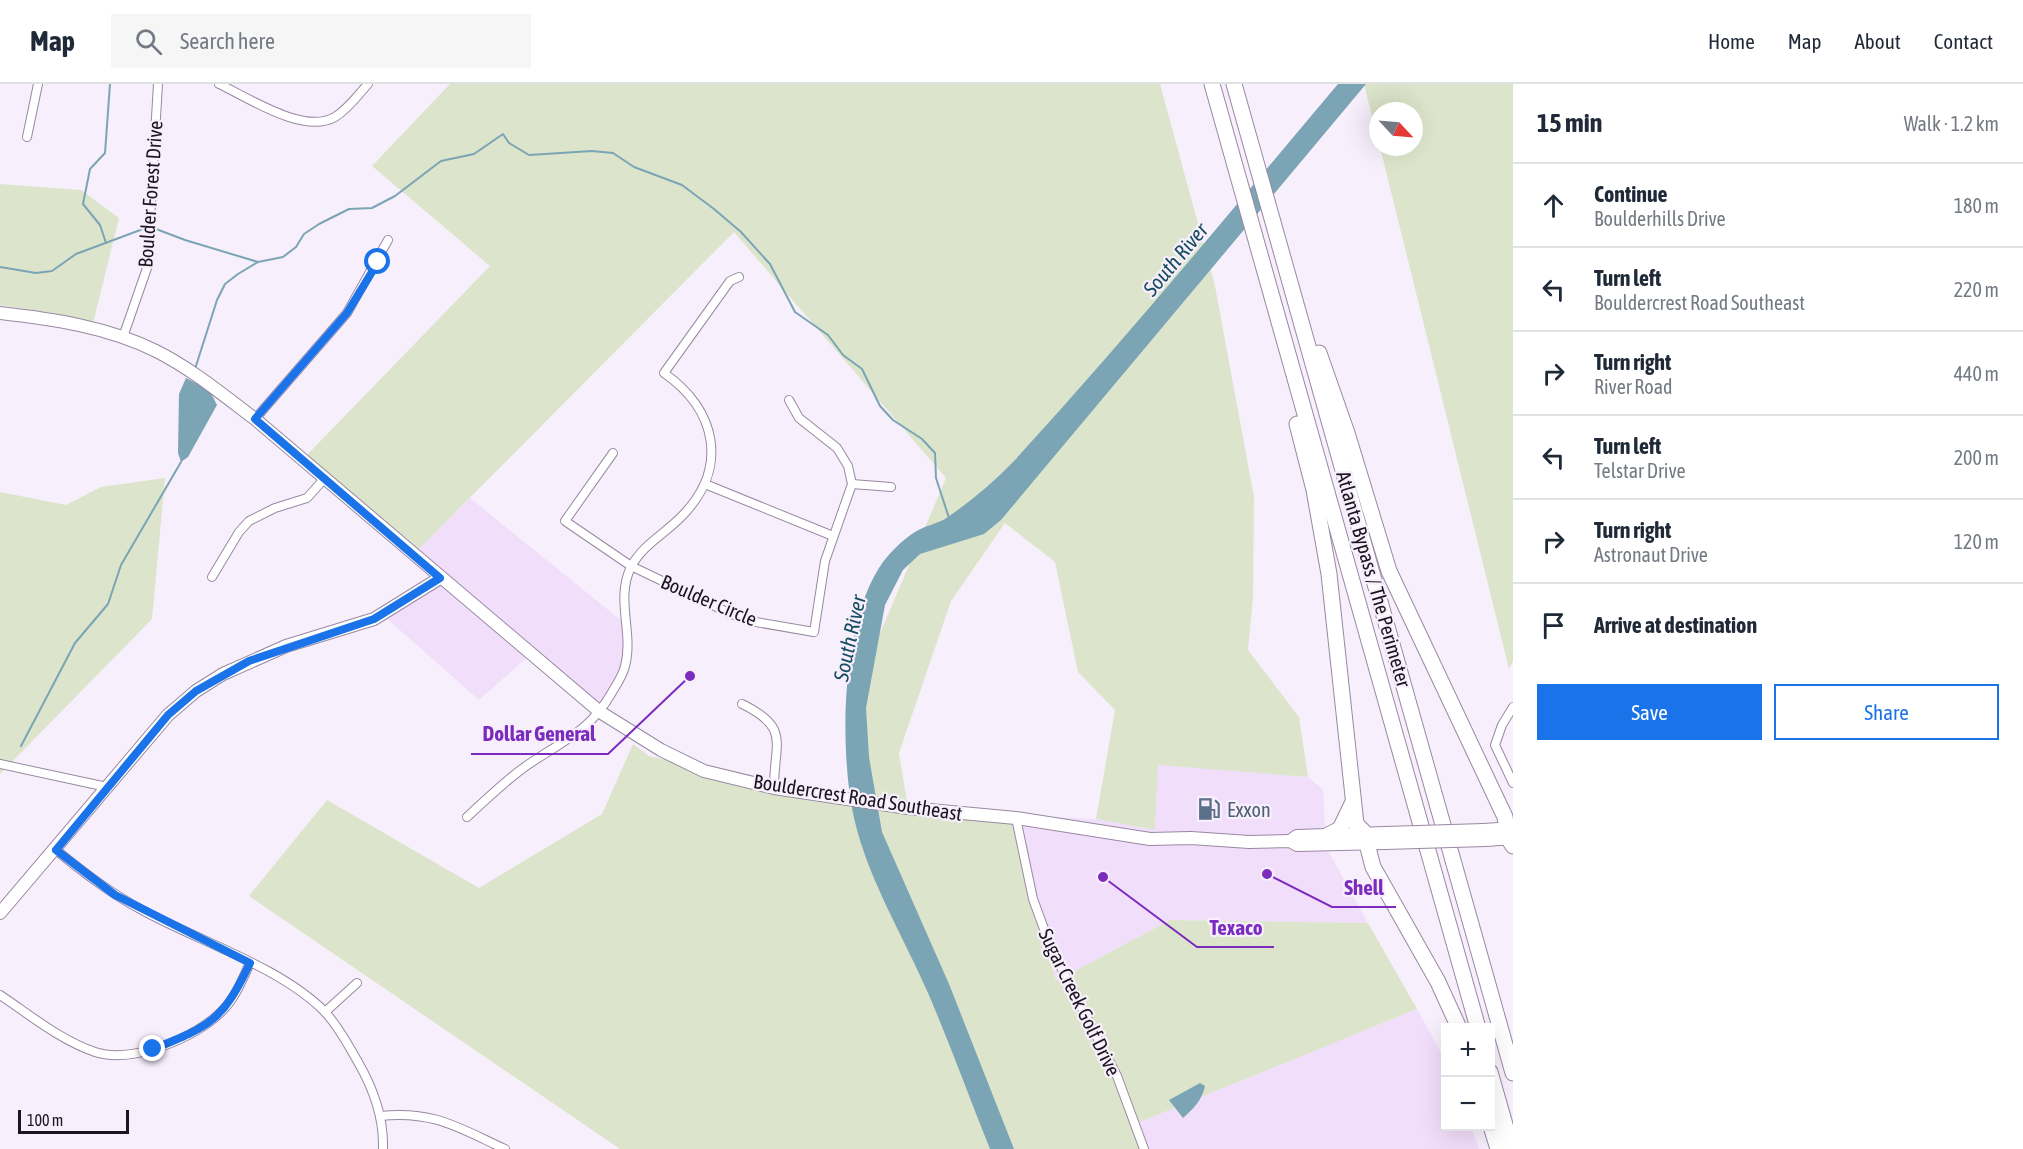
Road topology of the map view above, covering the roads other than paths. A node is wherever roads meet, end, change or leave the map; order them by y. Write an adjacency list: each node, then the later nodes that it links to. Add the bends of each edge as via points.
1 (38, 84): 7 (street)
2 (158, 84): 13 (street, Boulder Forest Drive, via 147,268)
3 (219, 84): 4 (street, via 293,119 315,122 333,118)
4 (368, 84)
5 (1212, 84): 12 (highway, Atlanta Bypass / The Perimeter)
6 (1234, 84): 8 (highway, Atlanta Bypass / The Perimeter)
7 (27, 137)
8 (1272, 218): 36 (highway, via 1347,434 1389,571); 47 (highway, Atlanta Bypass / The Perimeter)
9 (388, 240): 15 (street, via 347,313)
10 (739, 277): 18 (street, via 730,281 664,373 691,396 707,422 711,454)
11 (0, 313): 13 (street, Bouldercrest Road Southeast, via 81,325)
12 (1278, 325): 32 (highway, via 1285,378 1314,490 1329,574); 46 (highway, Atlanta Bypass / The Perimeter)
13 (123, 337): 15 (street, Bouldercrest Road Southeast, via 199,376)
14 (789, 400): 19 (street, via 799,418 837,448 848,466)
15 (255, 419): 17 (street, Bouldercrest Road Southeast)
16 (612, 453): 22 (street, via 565,521)
17 (325, 477): 23 (street, via 307,498 249,521); 24 (street, Bouldercrest Road Southeast)
18 (705, 484): 21 (street); 22 (street, via 682,517 641,552)
19 (852, 484): 20 (street); 21 (street, Boulder Circle)
20 (891, 487)
21 (833, 536): 22 (street, Boulder Circle, via 820,582 814,632 750,621)
22 (631, 566): 27 (street, via 625,581 626,663)
23 (212, 577)
24 (440, 578): 27 (street, Bouldercrest Road Southeast); 30 (street, via 374,619 286,646 223,674 168,715)
25 (742, 704): 31 (street, via 773,723 777,740)
26 (1513, 707): 29 (street, via 1495,745)
27 (600, 712): 31 (street, Bouldercrest Road Southeast, via 704,771); 33 (street, via 589,726 519,772)
28 (0, 764): 30 (street)
29 (1513, 783)
30 (107, 787): 39 (street)
31 (774, 788): 34 (street, Bouldercrest Road Southeast, via 908,808)
32 (1352, 801): 35 (highway, via 1345,822); 37 (highway, via 1356,824)
33 (467, 817)
34 (1016, 818): 38 (street, Bouldercrest Road Southeast, via 1150,839); 53 (street, Sugar Creek Golf Drive, via 1033,899 1051,948 1108,1056)
35 (1328, 835): 37 (street, Bouldercrest Road Southeast); 38 (street, Bouldercrest Road Southeast, via 1297,836)
36 (1511, 836): 37 (street, Bouldercrest Road Southeast, bridge)
37 (1366, 838): 38 (street, Bouldercrest Road Southeast, via 1297,845); 45 (highway, via 1373,867)
38 (1290, 841)
39 (56, 850): 40 (street); 41 (street, via 115,895)
40 (0, 913)
41 (250, 963): 43 (street, via 224,1010 209,1023 131,1055 97,1053 74,1043); 44 (street, via 302,993)
42 (357, 983): 44 (street)
43 (0, 995)
44 (325, 1012): 49 (street, via 369,1081)
45 (1458, 1023)
46 (1477, 1023)
47 (1513, 1073)
48 (1492, 1077): 55 (highway)
49 (380, 1116): 51 (street); 52 (street, via 406,1113 438,1118)
50 (1493, 1131): 54 (highway)
51 (383, 1149)
52 (505, 1149)
53 (1144, 1149)
54 (1498, 1149)
55 (1512, 1149)

